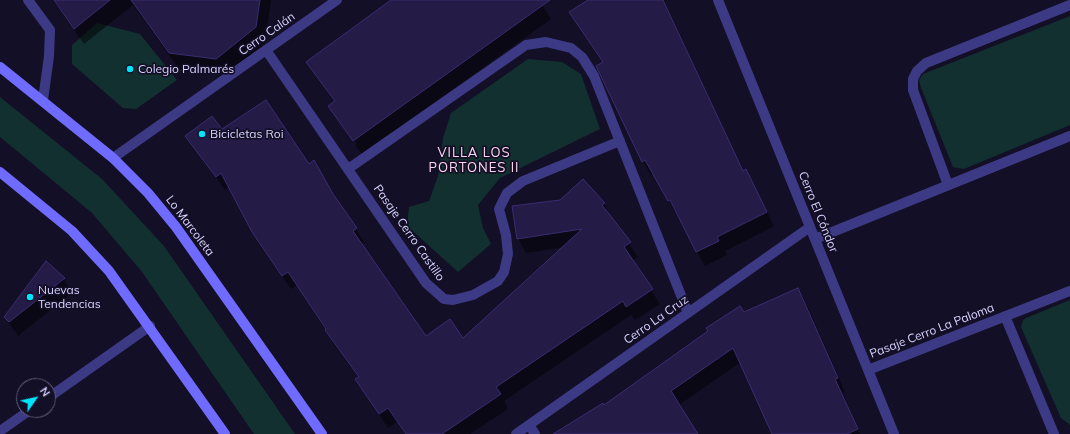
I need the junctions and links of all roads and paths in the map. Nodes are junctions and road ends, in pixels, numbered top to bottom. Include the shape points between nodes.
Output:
1 (28, 0) edge
2 (337, 0) edge
3 (718, 0) edge
4 (1070, 5) edge
5 (266, 50) junction
6 (0, 67) edge
7 (43, 100) junction
8 (1070, 136) edge
9 (620, 141) junction
10 (113, 158) junction
11 (348, 169) junction
12 (0, 172) edge
13 (948, 185) junction
14 (810, 227) junction
15 (815, 239) junction
16 (1070, 291) edge
17 (688, 313) junction
18 (1005, 316) junction
19 (150, 326) junction
20 (868, 370) junction
21 (56, 392) edge
22 (19, 418) edge
23 (529, 425) junction
24 (0, 431) edge
25 (225, 434) edge
26 (322, 434) edge
27 (516, 434) edge
28 (535, 434) edge
29 (894, 434) edge
30 (1054, 434) edge

1 - 7 street via 50,30
2 - 5 street, Cerro Calán
3 - 14 street, Cerro El Cóndor
4 - 13 street via 926,63 917,71 913,80 913,90
5 - 10 street, Cerro Calán
5 - 11 street, Pasaje Cerro Castillo
6 - 7 main road, Lo Marcoleta
7 - 10 main road, Lo Marcoleta
8 - 13 street
9 - 11 street via 594,76 582,57 562,45 539,42 520,48
9 - 11 street, Pasaje Cerro Castillo via 523,181 507,193 499,209 508,254 504,272 498,281 464,299 444,299 426,283
9 - 17 street
10 - 26 main road, Lo Marcoleta via 148,193 176,227
12 - 19 main road via 53,214 90,249
13 - 15 street
14 - 15 street, Cerro El Cóndor
14 - 17 street, Cerro La Cruz
15 - 20 street, Cerro El Cóndor
16 - 18 street, Pasaje Cerro La Paloma
17 - 23 street, Cerro La Cruz
18 - 20 street, Pasaje Cerro La Paloma
18 - 30 street, Pasaje Cerro La Paloma
19 - 21 street
19 - 25 main road
20 - 29 street, Cerro El Cóndor
22 - 24 street
23 - 27 street, Cerro La Cruz
23 - 28 street

